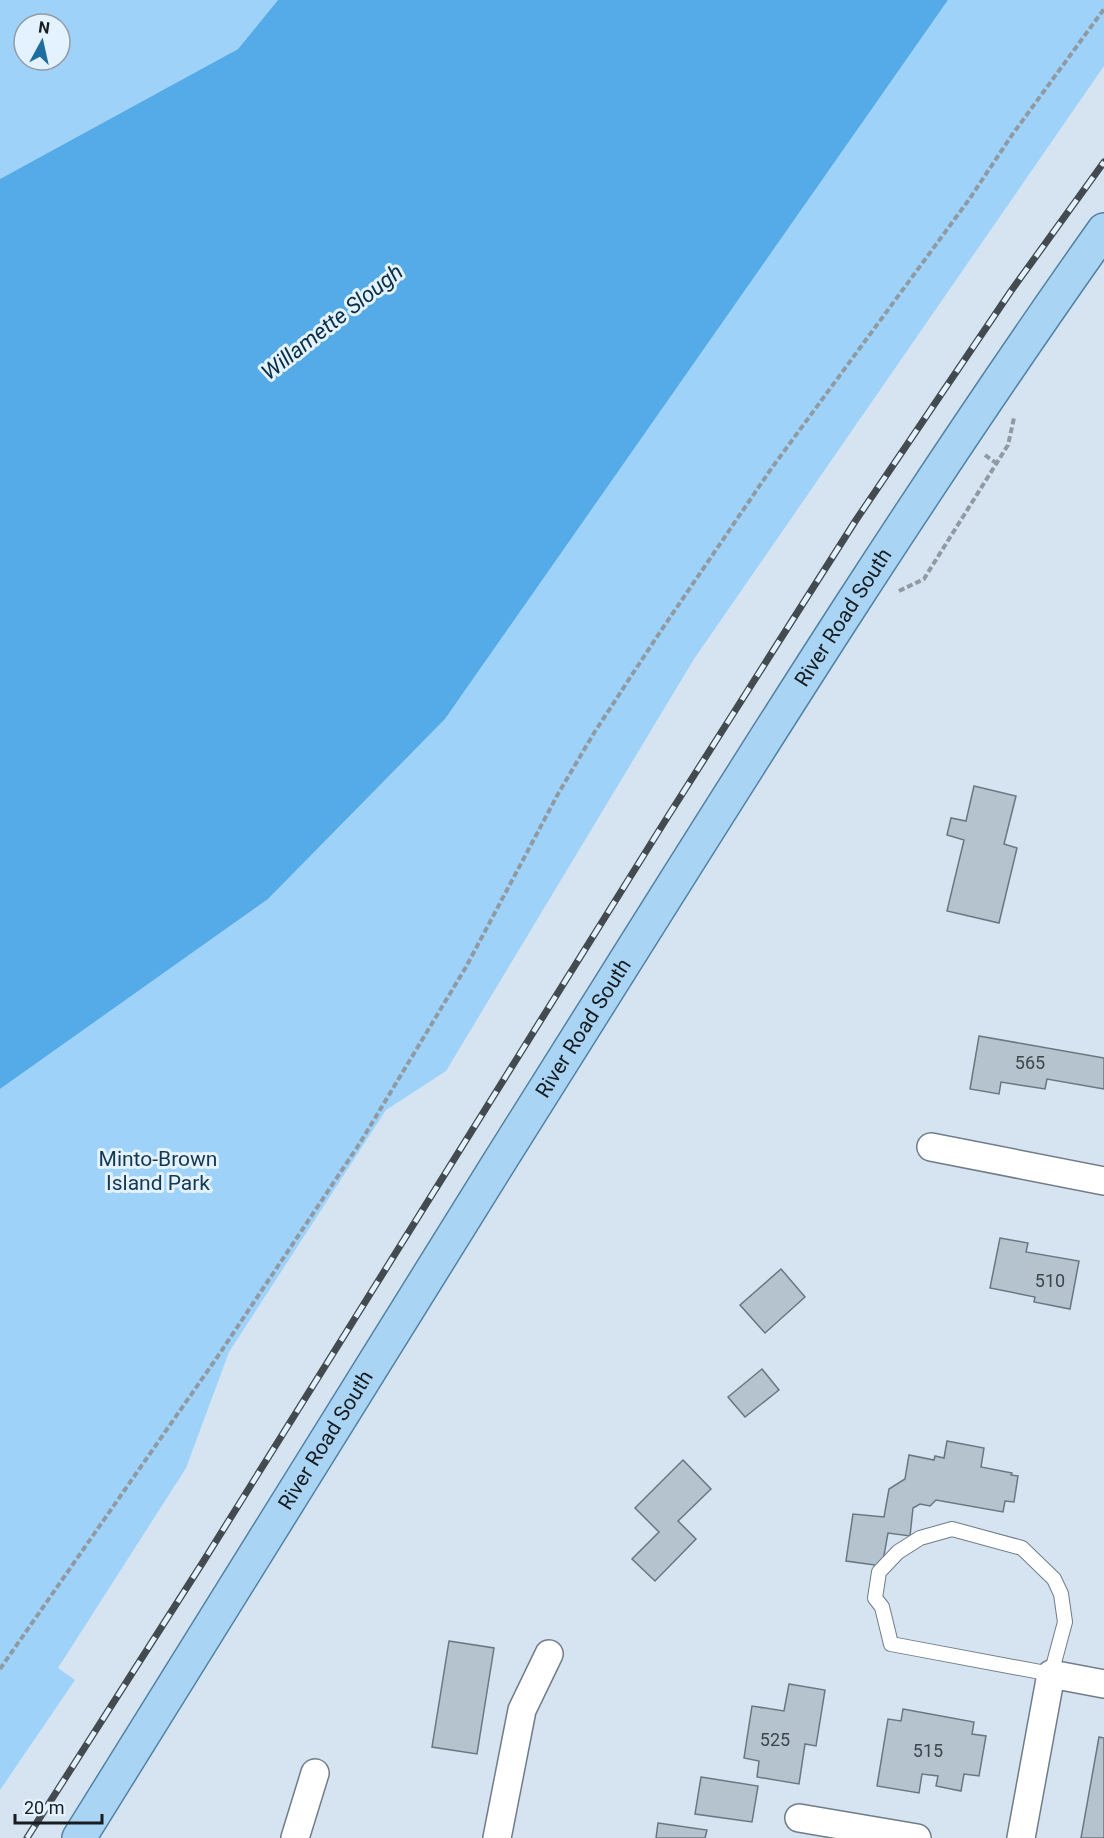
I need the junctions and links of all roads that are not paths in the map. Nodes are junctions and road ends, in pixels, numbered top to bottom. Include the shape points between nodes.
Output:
1 (1104, 230) edge
2 (931, 1148) dead end
3 (1104, 1181) edge
4 (549, 1653) dead end
5 (1051, 1674) junction
6 (1104, 1684) edge
7 (315, 1773) dead end
8 (799, 1818) dead end
9 (79, 1838) edge
10 (295, 1838) edge
11 (497, 1838) edge
12 (916, 1838) edge
13 (1021, 1838) edge

1 - 9 main road, River Road South via 820,650
2 - 3 street
4 - 11 street via 522,1710
5 - 5 lane via 891,1644 882,1607 875,1598 879,1572 898,1552 920,1538 952,1529 1022,1548 1054,1579 1061,1594 1065,1622
5 - 6 street
5 - 13 street
7 - 10 street
8 - 12 street

